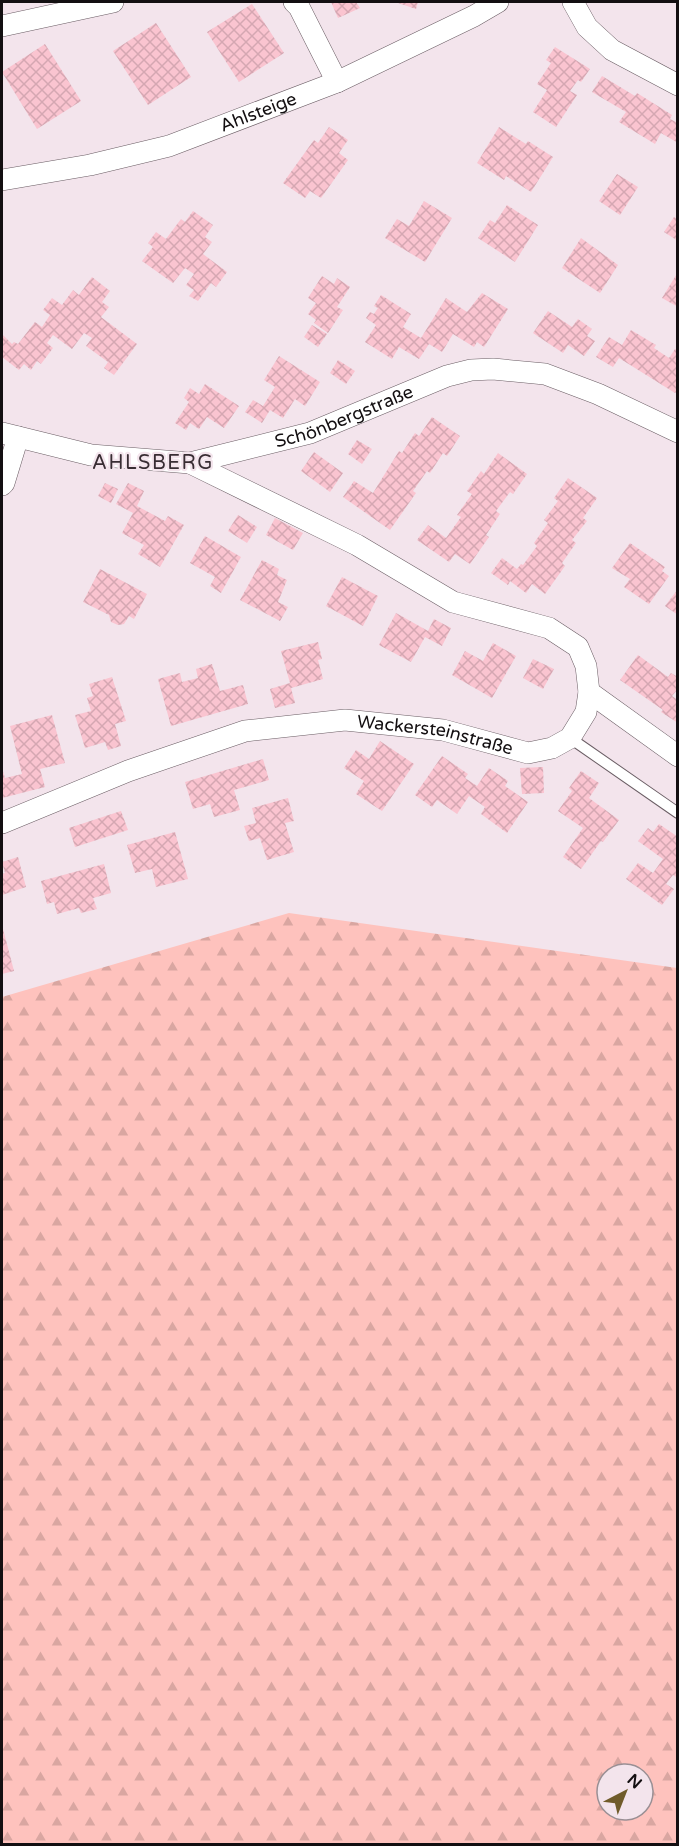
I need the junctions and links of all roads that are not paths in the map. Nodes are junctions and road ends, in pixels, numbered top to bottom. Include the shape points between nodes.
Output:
1 (113, 2) edge
2 (294, 2) edge
3 (498, 2) edge
4 (573, 2) edge
5 (2, 26) edge
6 (337, 82) junction
7 (678, 85) edge
8 (2, 180) edge
9 (678, 432) edge
10 (10, 435) edge
11 (190, 463) junction
12 (2, 485) edge
13 (589, 692) junction
14 (570, 738) junction
15 (678, 756) edge
16 (678, 813) edge
17 (2, 823) edge

1 - 5 street
2 - 6 street
3 - 6 street, Ahlsteige
4 - 7 street via 587,27 612,50
6 - 8 street, Ahlsteige via 169,146
9 - 11 street, Schönbergstraße via 545,374 471,370 447,376 310,433
10 - 11 street, Schönbergstraße via 91,455
10 - 12 street
11 - 13 street via 357,545 453,602 549,628 578,647 586,666
13 - 14 street via 586,712
13 - 15 street
14 - 16 lane
14 - 17 street, Wackersteinstraße via 552,748 528,753 443,730 345,720 244,731 128,771

